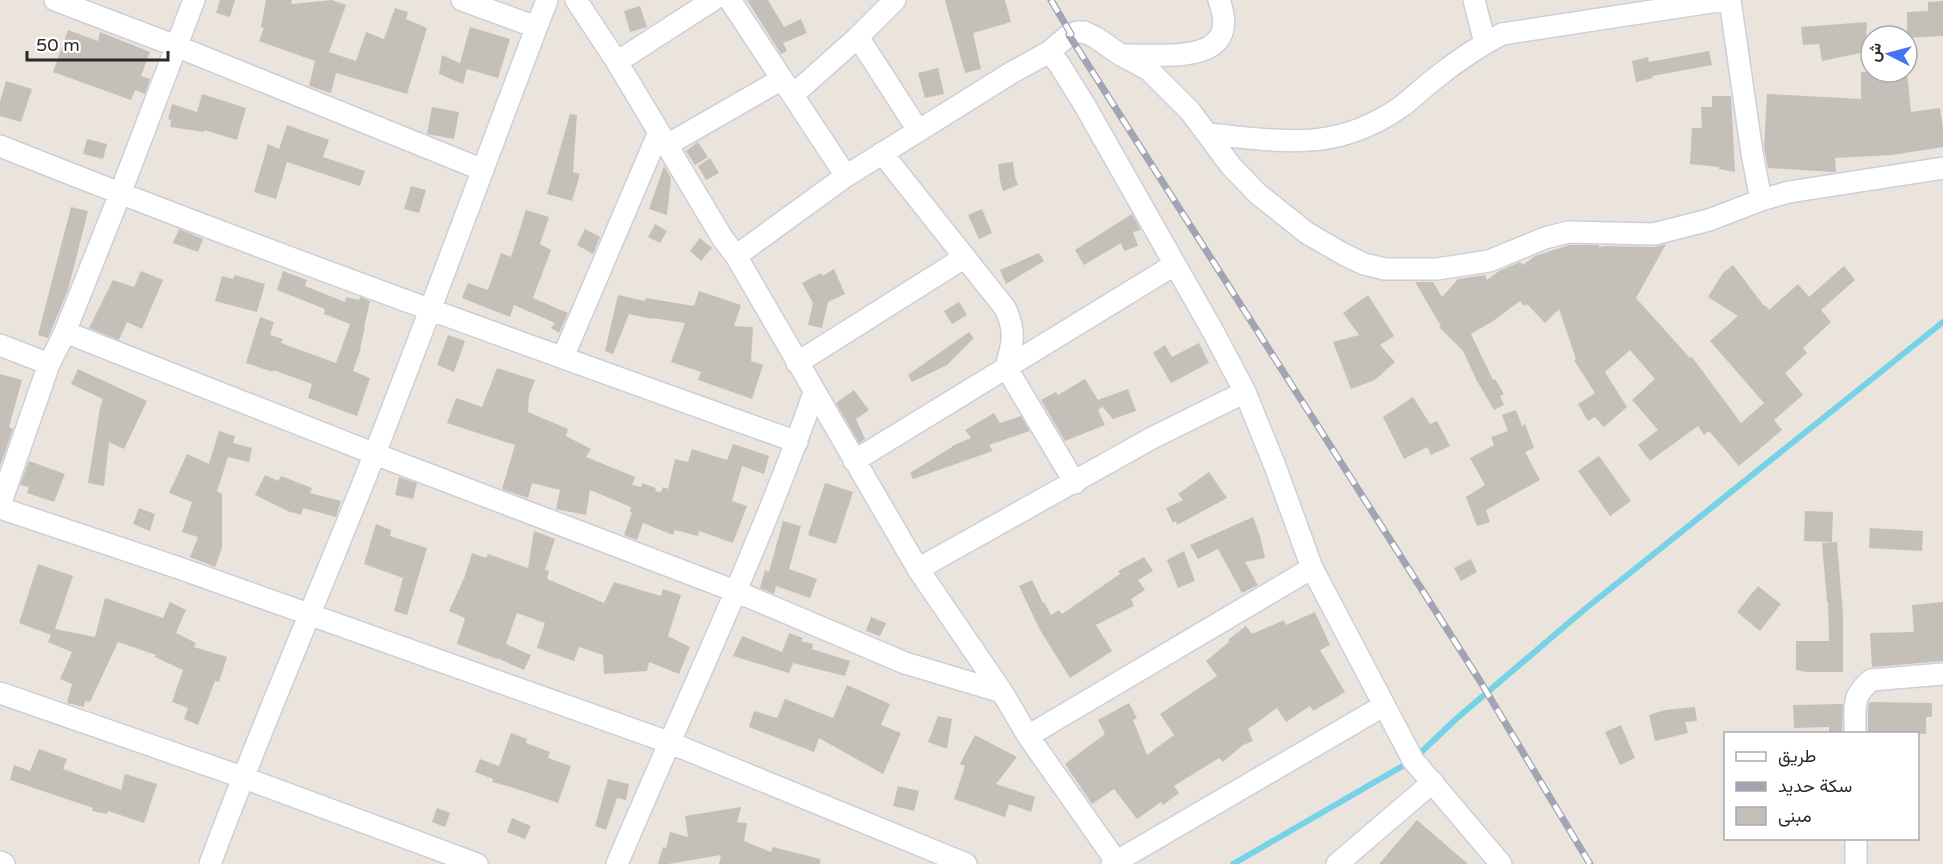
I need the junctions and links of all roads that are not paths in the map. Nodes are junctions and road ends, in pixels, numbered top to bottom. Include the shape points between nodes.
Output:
1 (55, 0) edge
2 (194, 0) edge
3 (462, 0) edge
4 (547, 0) edge
5 (576, 0) edge
6 (713, 0) edge
7 (730, 0) edge
8 (895, 0) edge
9 (1219, 0) edge
10 (1474, 0) edge
11 (1724, 0) edge
12 (1730, 0) edge
13 (536, 27) junction
14 (858, 37) junction
15 (1485, 43) junction
16 (176, 46) junction
17 (1049, 52) junction
18 (1122, 55) junction
19 (617, 62) junction
20 (787, 87) junction
21 (918, 130) junction
22 (1208, 134) junction
23 (663, 138) junction
24 (0, 146) edge
25 (882, 153) junction
26 (1943, 168) edge
27 (483, 170) junction
28 (846, 176) junction
29 (120, 194) junction
30 (1761, 200) junction
31 (736, 256) junction
32 (965, 257) junction
33 (1174, 265) junction
34 (430, 309) junction
35 (65, 332) junction
36 (0, 345) edge
37 (563, 357) junction
38 (797, 363) junction
39 (50, 364) junction
40 (1006, 367) junction
41 (1245, 392) junction
42 (814, 393) junction
43 (797, 442) junction
44 (375, 454) junction
45 (854, 461) junction
46 (1075, 483) junction
47 (0, 507) edge
48 (1312, 568) junction
49 (918, 569) junction
50 (735, 591) junction
51 (310, 615) junction
52 (1943, 674) edge
53 (1002, 692) junction
54 (0, 693) edge
55 (1383, 706) junction
56 (1855, 732) edge
57 (1028, 736) junction
58 (669, 742) junction
59 (242, 777) junction
60 (1433, 782) junction
61 (1856, 840) edge
62 (1114, 863) edge
63 (210, 864) edge
64 (477, 864) edge
65 (616, 864) edge
66 (966, 864) edge
67 (1337, 864) edge
68 (1501, 864) edge
69 (1856, 864) edge

1 - 16 street
2 - 16 street
3 - 13 street
4 - 13 street
5 - 19 street
6 - 19 street
7 - 20 street
8 - 14 street
9 - 18 street via 1224,14 1222,29 1218,42 1205,51
10 - 15 street
11 - 15 street via 1517,31
12 - 30 street
13 - 27 street
14 - 20 street
14 - 21 street
15 - 22 street via 1402,106 1366,128 1328,139 1290,141
16 - 27 street
16 - 29 street
17 - 18 street via 1077,32 1095,36
17 - 21 street
17 - 33 street via 1084,104
18 - 22 street via 1149,70
19 - 23 street
20 - 23 street
20 - 28 street
21 - 25 street
22 - 30 street via 1257,194 1308,233 1364,264 1385,269 1437,269 1488,261 1568,232 1654,234 1708,220
23 - 31 street
23 - 37 street
24 - 29 street
25 - 28 street
25 - 32 street
26 - 30 street via 1789,192
27 - 34 street
28 - 31 street
29 - 34 street
29 - 35 street
31 - 38 street
32 - 38 street
32 - 40 street via 1013,324 1012,349
33 - 40 street
33 - 41 street
34 - 37 street
34 - 44 street
35 - 39 street
35 - 44 street
36 - 39 street
37 - 43 street
38 - 42 street
39 - 47 street
40 - 45 street
40 - 46 street
41 - 46 street via 1152,438
41 - 48 street
42 - 43 street
42 - 45 street
43 - 50 street
44 - 50 street
44 - 51 street
45 - 49 street
46 - 49 street
47 - 51 street
48 - 55 street
48 - 57 street
49 - 53 street
50 - 53 street via 905,663
50 - 58 street
51 - 58 street
51 - 59 street
52 - 56 street via 1870,680 1857,697
53 - 57 street
54 - 59 street
55 - 60 street via 1413,760
55 - 62 street
57 - 62 street
58 - 65 street
58 - 66 street
59 - 63 street
59 - 64 street
60 - 67 street
60 - 68 street
61 - 69 street

